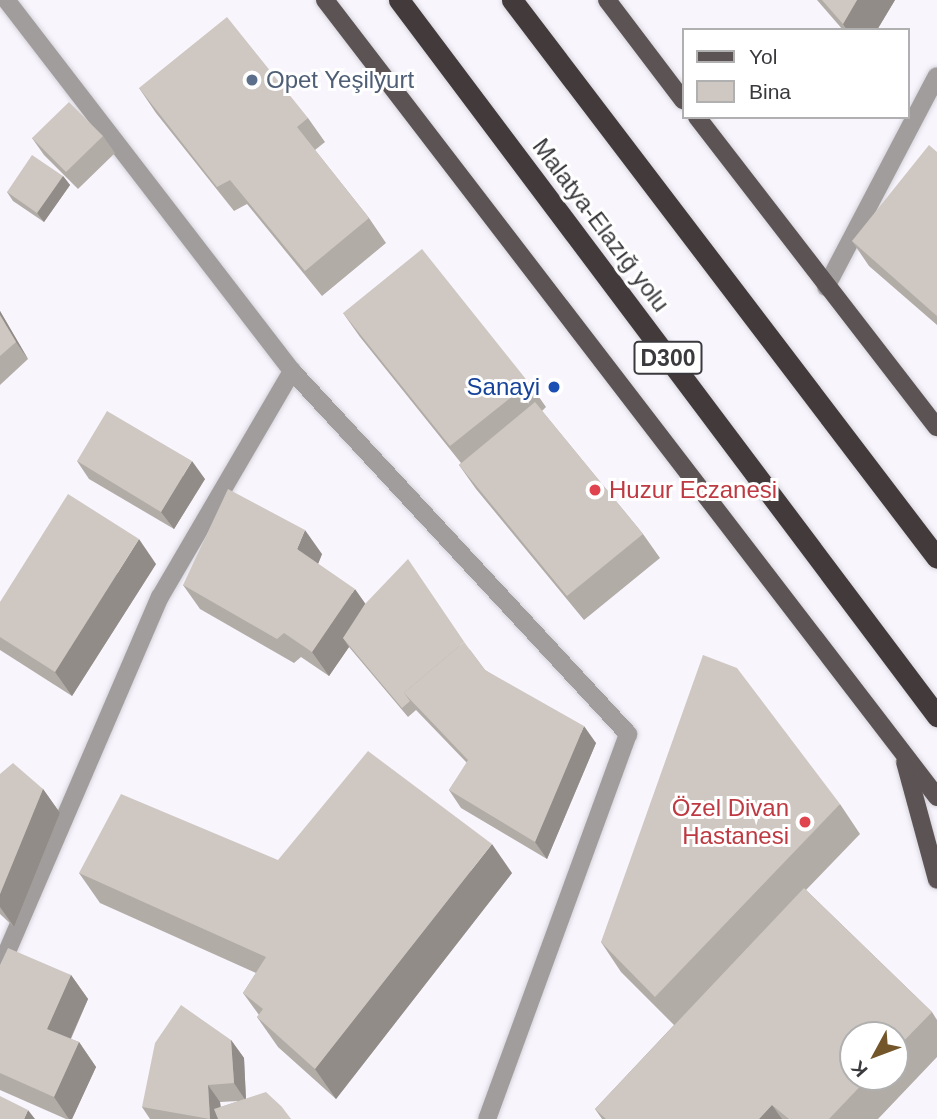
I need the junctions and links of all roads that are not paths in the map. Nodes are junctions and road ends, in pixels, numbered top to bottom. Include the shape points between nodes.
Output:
1 (325, 0) edge
2 (399, 0) edge
3 (512, 0) edge
4 (607, 0) edge
5 (6, 5) edge
6 (937, 76) edge
7 (682, 99) edge
8 (699, 119) edge
9 (826, 287) junction
10 (292, 371) junction
11 (937, 427) edge
12 (937, 558) edge
13 (937, 716) edge
14 (902, 752) junction
15 (937, 797) edge
16 (937, 880) edge
17 (0, 968) edge
18 (487, 1119) edge

1 - 14 main road
2 - 13 highway, Malatya-Elazığ yolu / D300
3 - 12 highway
4 - 7 main road
5 - 10 street
6 - 9 street
8 - 9 main road
9 - 11 main road
10 - 17 street via 160,597
10 - 18 street via 628,734
14 - 15 main road
14 - 16 main road

